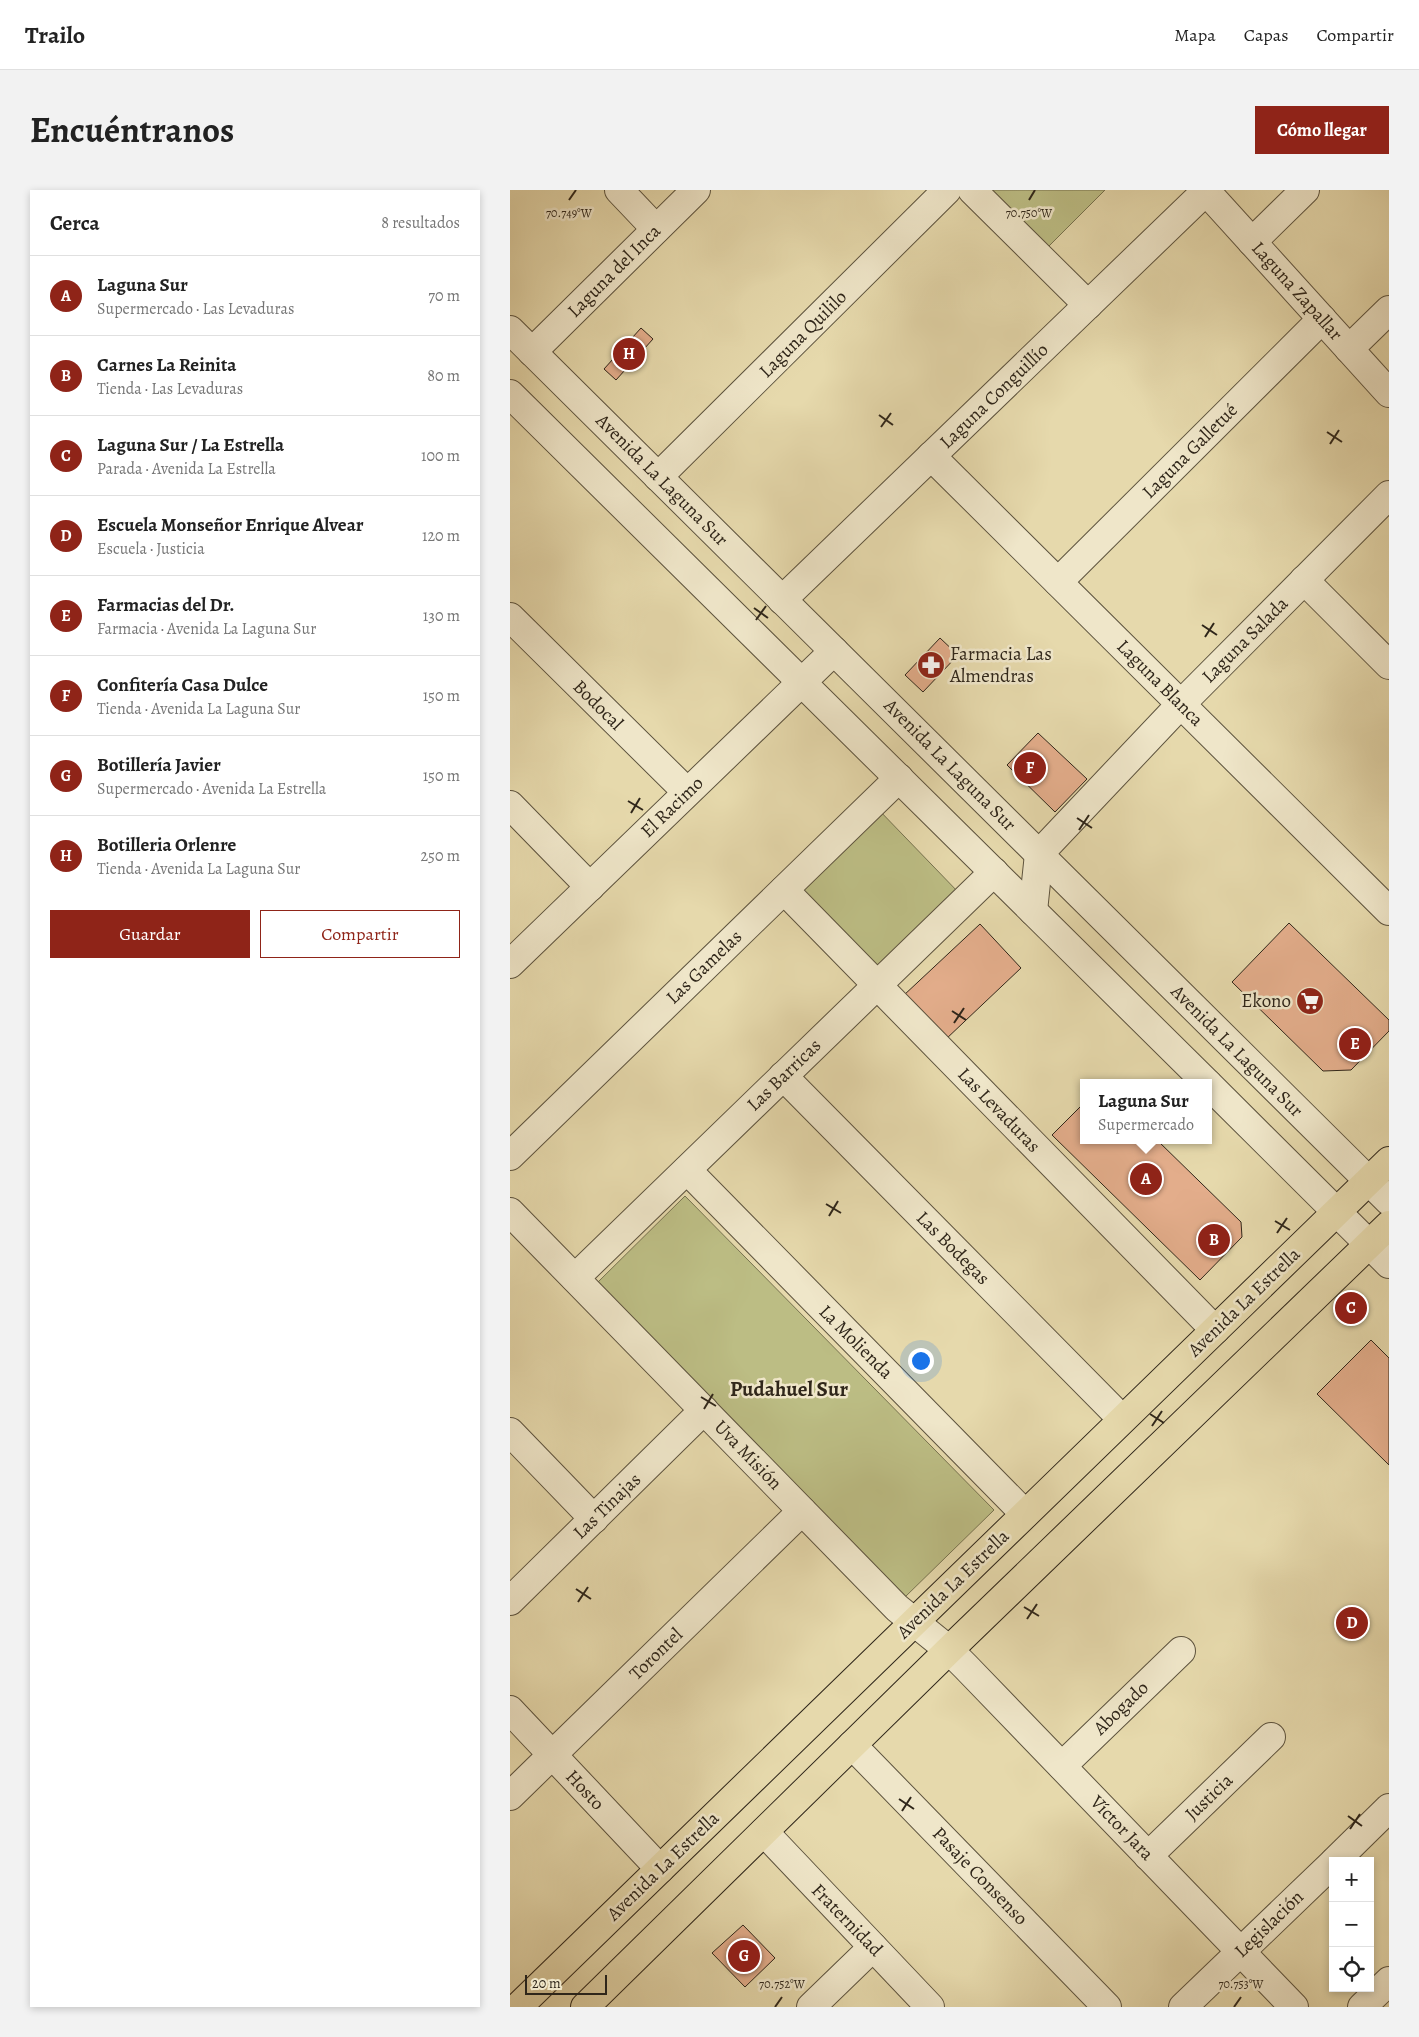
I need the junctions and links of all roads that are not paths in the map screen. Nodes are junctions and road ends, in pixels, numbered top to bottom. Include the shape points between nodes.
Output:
1 (619, 190) edge
2 (696, 190) edge
3 (948, 190) edge
4 (972, 190) edge
5 (1305, 190) edge
6 (1205, 191) edge
7 (656, 229) junction
8 (1252, 242) junction
9 (1088, 305) junction
10 (1389, 310) edge
11 (1322, 319) junction
12 (510, 330) edge
13 (1349, 349) junction
14 (532, 352) junction
15 (1389, 393) edge
16 (510, 394) edge
17 (931, 456) junction
18 (658, 477) junction
19 (1389, 495) edge
20 (1304, 580) junction
21 (1058, 582) junction
22 (782, 600) junction
23 (510, 617) edge
24 (834, 651) junction
25 (1389, 665) edge
26 (800, 682) junction
27 (1181, 704) junction
28 (899, 778) junction
29 (687, 792) junction
30 (510, 805) edge
31 (1039, 854) junction
32 (994, 872) junction
33 (590, 887) junction
34 (784, 890) junction
35 (1033, 911) junction
36 (1389, 911) edge
37 (510, 964) edge
38 (877, 985) junction
39 (783, 1076) junction
40 (1203, 1079) edge
41 (1212, 1088) edge
42 (510, 1156) edge
43 (1389, 1161) edge
44 (687, 1170) junction
45 (1368, 1181) junction
46 (1389, 1200) edge
47 (1337, 1211) junction
48 (510, 1212) edge
49 (1389, 1225) edge
50 (1370, 1244) junction
51 (1389, 1264) edge
52 (575, 1278) junction
53 (1215, 1330) junction
54 (704, 1410) junction
55 (1122, 1420) junction
56 (510, 1432) edge
57 (802, 1511) junction
58 (1025, 1514) junction
59 (594, 1519) junction
60 (510, 1601) edge
61 (914, 1622) junction
62 (949, 1650) junction
63 (1181, 1651) dead end
64 (510, 1710) edge
65 (1271, 1737) dead end
66 (852, 1745) junction
67 (552, 1755) junction
68 (1062, 1766) junction
69 (510, 1796) edge
70 (1389, 1808) edge
71 (764, 1832) junction
72 (1148, 1856) junction
73 (1339, 1857) edge
74 (1329, 1867) edge
75 (660, 1869) junction
76 (873, 1947) junction
77 (1241, 1952) junction
78 (1389, 1981) edge
79 (518, 2007) edge
80 (585, 2007) edge
81 (811, 2007) edge
82 (930, 2007) edge
83 (1107, 2007) edge
84 (1183, 2007) edge
85 (1294, 2007) edge
86 (1362, 2007) edge

1 - 7 street
2 - 7 street, Laguna del Inca
3 - 18 street, Laguna Quililo
4 - 9 street
5 - 8 street
6 - 8 street, Laguna Zapallar
6 - 9 street, Laguna Conguillío
7 - 14 street, Laguna del Inca
8 - 11 street, Laguna Zapallar
9 - 17 street, Laguna Conguillío
10 - 13 street
11 - 13 street, Laguna Zapallar
11 - 21 street, Laguna Galletué
12 - 14 street, Avenida La Laguna Sur
13 - 15 street, Laguna Zapallar
14 - 18 street, Avenida La Laguna Sur
16 - 26 street
17 - 21 street, Laguna Blanca
17 - 22 street, Laguna Conguillío
18 - 22 street, Avenida La Laguna Sur
19 - 20 street, Laguna Salada
20 - 25 street
20 - 27 street, Laguna Salada
21 - 27 street, Laguna Blanca
22 - 24 street, Avenida La Laguna Sur
23 - 29 street, Bodocal
24 - 26 street, El Racimo
24 - 31 street, Avenida La Laguna Sur
26 - 28 street
26 - 29 street, El Racimo
27 - 31 street, Laguna Salada
27 - 36 street, Laguna Blanca
28 - 32 street
28 - 34 street, Las Gamelas
29 - 33 street, El Racimo
30 - 33 street
31 - 35 street
31 - 45 street, Avenida La Laguna Sur
32 - 35 street
32 - 38 street, Las Barricas
33 - 37 street, El Racimo
34 - 38 street, Las Levaduras
34 - 42 street, Las Gamelas
35 - 40 street
38 - 39 street, Las Barricas
38 - 53 street, Las Levaduras
39 - 44 street, Las Barricas
39 - 55 street, Las Bodegas
41 - 47 street
43 - 45 main road, Avenida La Estrella
44 - 52 street, Las Barricas
44 - 58 street, La Molienda
45 - 46 street, Avenida La Laguna Sur
45 - 47 main road, Avenida La Estrella
47 - 50 street
47 - 53 main road, Avenida La Estrella
48 - 52 street, Uva Misión
49 - 50 main road
50 - 51 street
50 - 62 main road
52 - 54 street, Uva Misión
53 - 55 main road, Avenida La Estrella
54 - 57 street, Uva Misión
54 - 59 street, Las Tinajas
55 - 58 main road, Avenida La Estrella
56 - 59 street
57 - 61 street, Uva Misión
57 - 67 street, Torontel
58 - 61 main road, Avenida La Estrella
59 - 60 street, Las Tinajas
61 - 62 street, Uva Misión
61 - 75 main road, Avenida La Estrella
62 - 66 main road
62 - 68 street, Víctor Jara
63 - 68 street, Abogado
64 - 67 street, Hosto
65 - 72 street, Justicia
66 - 71 main road
66 - 83 street, Pasaje Consenso
67 - 69 street, Torontel
67 - 75 street, Hosto
68 - 72 street, Víctor Jara
70 - 73 street, Legislación
71 - 76 street, Fraternidad
71 - 80 main road
72 - 77 street, Víctor Jara
74 - 77 street, Legislación
75 - 79 main road, Avenida La Estrella
76 - 81 street
76 - 82 street, Fraternidad
77 - 84 street, Legislación
77 - 85 street, Víctor Jara
78 - 86 street

